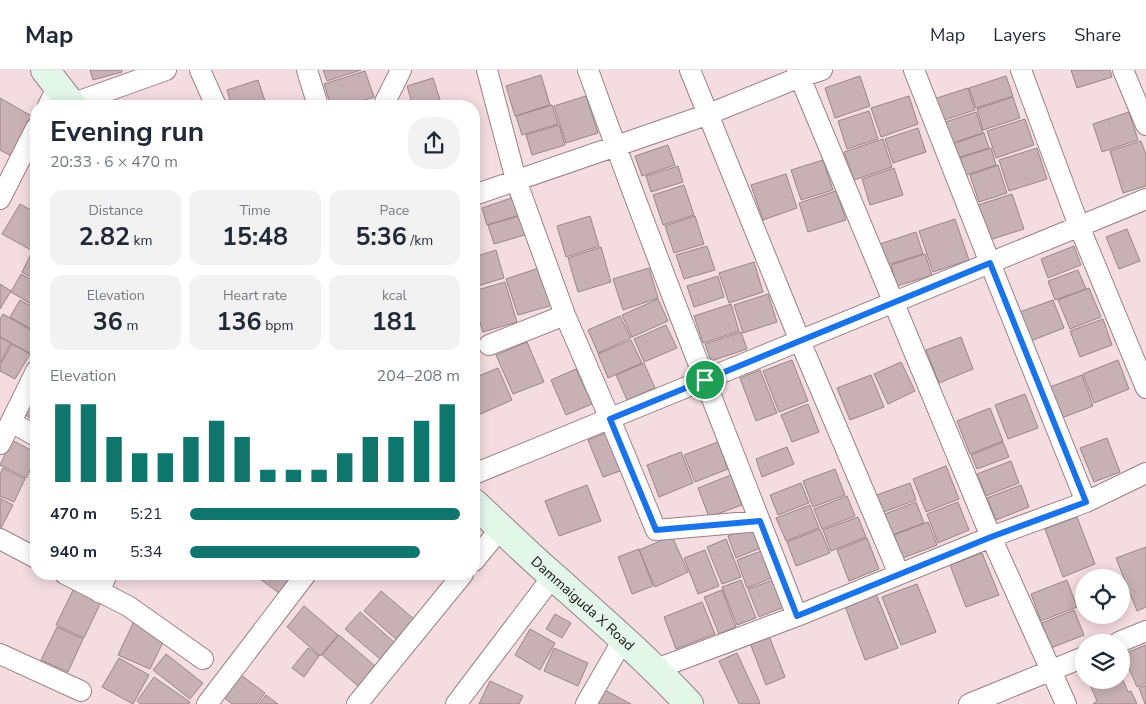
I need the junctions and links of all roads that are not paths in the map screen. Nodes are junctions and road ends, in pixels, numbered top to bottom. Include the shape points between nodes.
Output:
1 (166, 70) edge
2 (200, 70) edge
3 (307, 70) edge
4 (401, 70) edge
5 (487, 70) edge
6 (588, 70) edge
7 (690, 70) edge
8 (822, 70) edge
9 (914, 70) edge
10 (1020, 70) edge
11 (1123, 70) edge
12 (799, 74) edge
13 (59, 95) edge
14 (213, 100) edge
15 (316, 100) edge
16 (386, 100) edge
17 (709, 114) junction
18 (1146, 125) edge
19 (30, 140) edge
20 (615, 146) junction
21 (516, 180) junction
22 (480, 193) edge
23 (0, 199) edge
24 (1146, 199) edge
25 (1079, 226) junction
26 (990, 263) junction
27 (894, 303) junction
28 (564, 315) junction
29 (800, 341) junction
30 (490, 344) dead end
31 (705, 380) junction
32 (30, 383) edge
33 (1146, 388) edge
34 (610, 419) junction
35 (11, 422) junction
36 (30, 433) edge
37 (0, 444) edge
38 (480, 472) edge
39 (1146, 474) edge
40 (1086, 502) junction
41 (480, 509) edge
42 (760, 521) junction
43 (501, 528) junction
44 (991, 537) junction
45 (0, 539) edge
46 (480, 554) edge
47 (30, 555) edge
48 (899, 574) junction
49 (553, 576) junction
50 (76, 580) edge
51 (104, 580) edge
52 (301, 580) edge
53 (458, 580) edge
54 (99, 592) junction
55 (797, 616) junction
56 (1146, 631) edge
57 (624, 638) junction
58 (1130, 638) edge
59 (0, 654) edge
60 (203, 658) dead end
61 (1075, 661) edge
62 (656, 669) junction
63 (1052, 671) junction
64 (81, 691) dead end
65 (207, 704) edge
66 (357, 704) edge
67 (456, 704) edge
68 (586, 704) edge
69 (689, 704) edge
70 (969, 704) edge
71 (1066, 704) edge

1 - 13 street
2 - 14 street
3 - 15 street
4 - 16 street
5 - 21 street
6 - 20 street
7 - 17 street
8 - 12 street
9 - 26 street
10 - 25 street
11 - 18 street
12 - 17 street
12 - 27 street
17 - 20 street
17 - 29 street
19 - 23 street
20 - 21 street
20 - 31 street
21 - 22 street
21 - 28 street
24 - 25 street
25 - 26 street
25 - 33 street
26 - 27 street
26 - 40 street
27 - 29 street
27 - 44 street
28 - 30 street
28 - 34 street
29 - 31 street
29 - 48 street
31 - 34 street
31 - 42 street
32 - 35 street
34 - 38 street
34 - 42 street via 656,530
35 - 36 street
35 - 37 street
39 - 40 street
40 - 44 street
41 - 43 street, Dammaiguda X Road
42 - 55 street
43 - 46 street
43 - 49 street, Dammaiguda X Road
44 - 48 street
44 - 63 street
45 - 47 street
48 - 55 street
49 - 57 street, Dammaiguda X Road
49 - 67 street
50 - 54 street
51 - 54 street
52 - 65 street
53 - 66 street
54 - 60 street via 128,606
55 - 62 street
56 - 58 street
57 - 62 street, Dammaiguda X Road
57 - 68 street
59 - 64 street
61 - 63 street
62 - 69 street, Dammaiguda X Road
63 - 70 street
63 - 71 street

